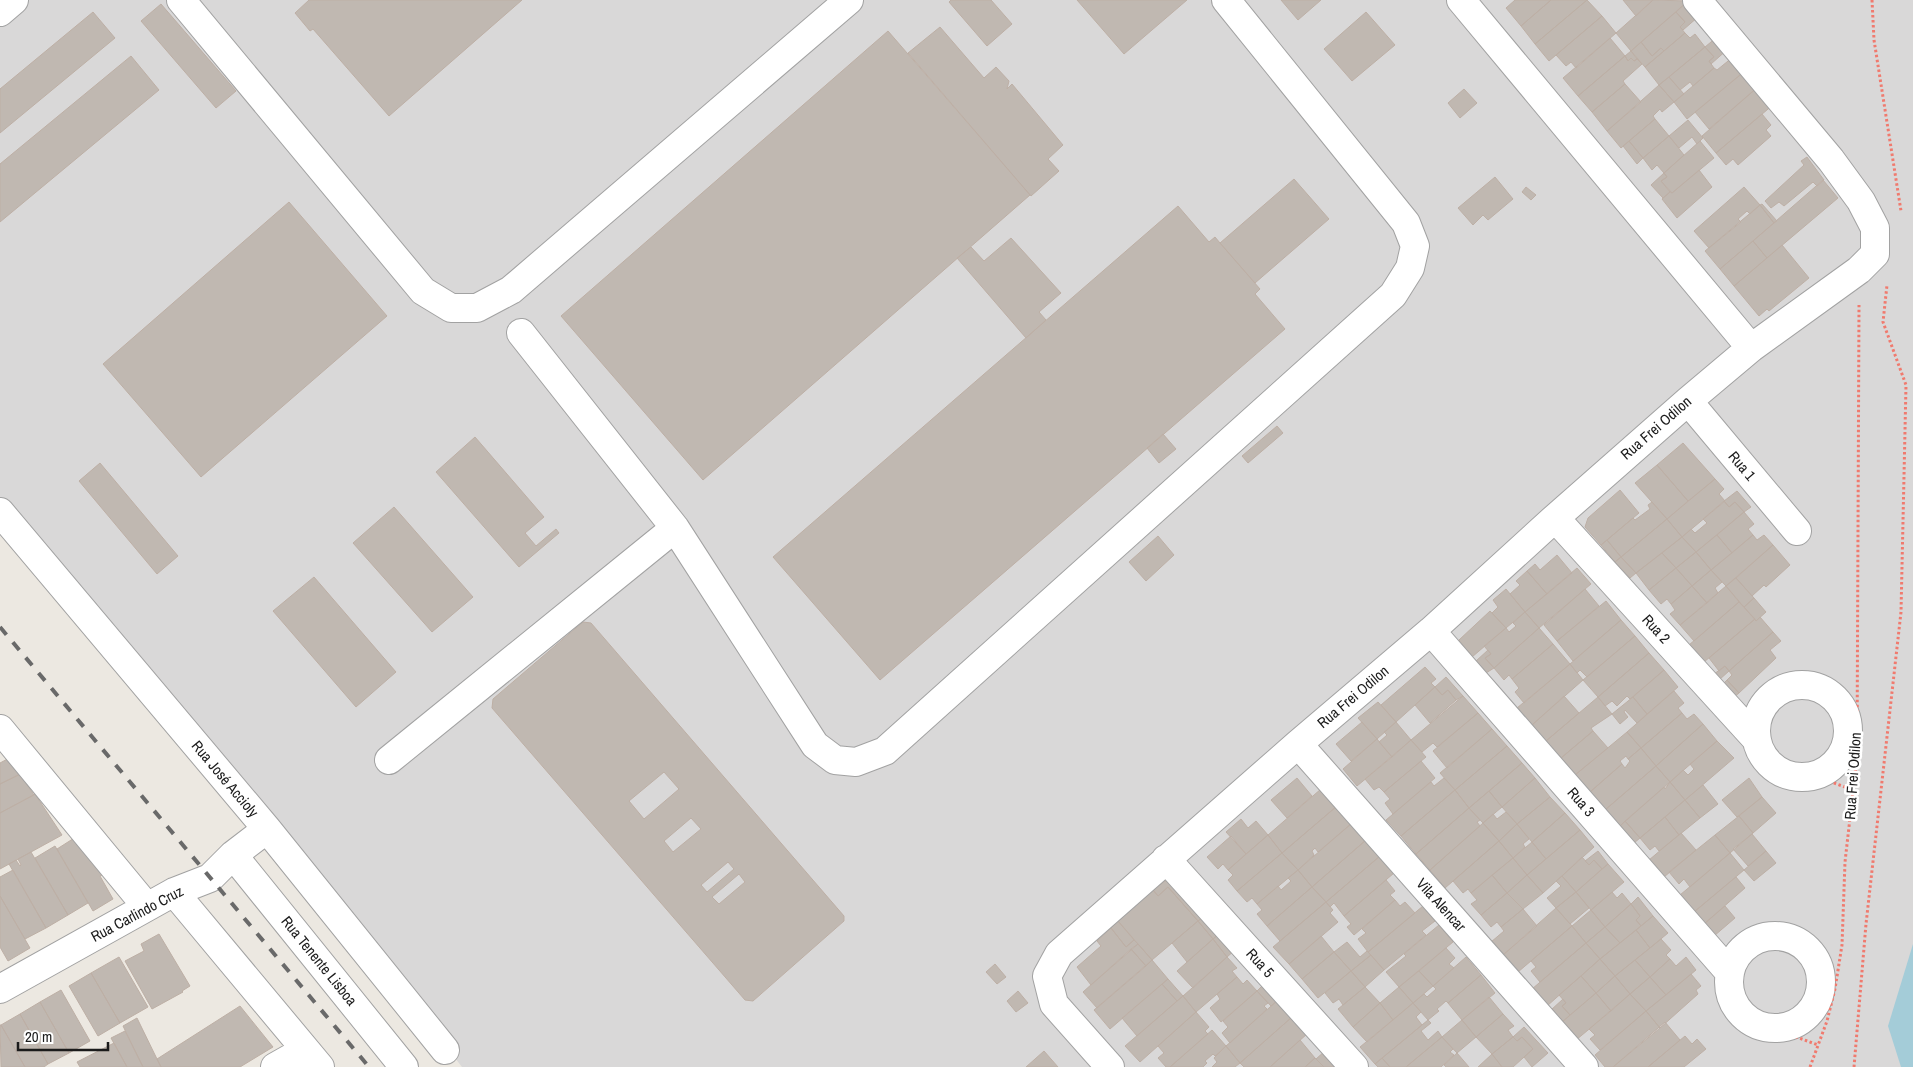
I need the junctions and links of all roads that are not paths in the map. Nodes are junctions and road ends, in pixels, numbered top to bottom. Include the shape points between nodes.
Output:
1 (14, 0) edge
2 (180, 0) edge
3 (849, 0) edge
4 (1226, 0) edge
5 (1461, 0) edge
6 (1697, 0) edge
7 (0, 12) edge
8 (521, 333) dead end
9 (1751, 348) junction
10 (1688, 401) junction
11 (0, 512) edge
12 (1555, 518) junction
13 (675, 528) junction
14 (1797, 530) dead end
15 (1431, 631) junction
16 (0, 728) edge
17 (1757, 740) junction
18 (1298, 744) junction
19 (389, 760) dead end
20 (266, 829) junction
21 (234, 855) junction
22 (1166, 859) junction
23 (174, 892) junction
24 (147, 907) junction
25 (1730, 973) junction
26 (0, 990) edge
27 (445, 1050) dead end
28 (312, 1058) edge
29 (1574, 1063) edge
30 (275, 1067) edge
31 (404, 1067) edge
32 (1110, 1067) edge
33 (1354, 1067) edge

1 - 7 street
2 - 3 street via 423,291 451,308 477,308 511,290
4 - 13 street via 1406,223 1415,246 1410,268 1393,295 886,751 856,762 835,760 815,745
5 - 9 street
6 - 9 street, Rua Frei Odilon via 1831,160 1861,201 1875,228 1875,254 1859,270
8 - 13 street
9 - 10 street, Rua Frei Odilon
10 - 12 street, Rua Frei Odilon
10 - 14 street, Rua 1
11 - 20 street, Rua José Accioly
12 - 15 street, Rua Frei Odilon
12 - 17 street, Rua 2
13 - 19 street
15 - 18 street, Rua Frei Odilon
15 - 25 street, Rua 3
16 - 24 street
17 - 17 street, Rua 2 via 1771,765 1784,774 1799,778 1815,776 1840,758 1847,744 1848,728 1836,700 1824,690 1796,685 1782,690 1762,709 1757,722
18 - 22 street, Rua Frei Odilon
18 - 29 street, Vila Alencar
20 - 21 street, Rua Carlindo Cruz
20 - 27 street, Rua José Accioly
21 - 23 street, Rua Carlindo Cruz via 210,878
21 - 31 street, Rua Tenente Lisboa
22 - 32 street, Rua Frei Odilon via 1059,954 1047,976 1054,1004
22 - 33 street, Rua 5
23 - 24 street, Rua Carlindo Cruz
23 - 28 street
24 - 26 street, Rua Carlindo Cruz
25 - 25 street via 1732,996 1744,1016 1772,1028 1802,1020 1813,1009 1820,994 1818,964 1809,950 1784,936 1769,936 1744,948
28 - 30 street

